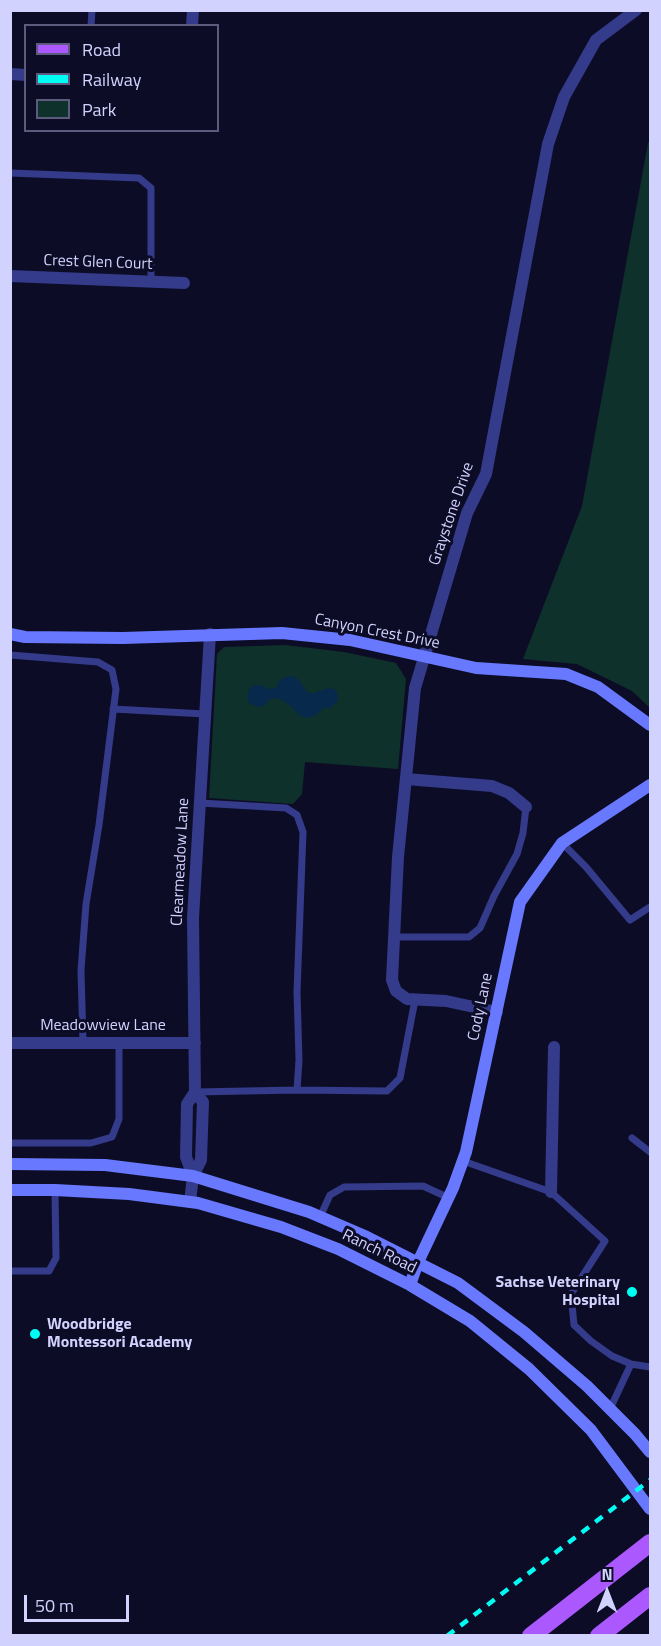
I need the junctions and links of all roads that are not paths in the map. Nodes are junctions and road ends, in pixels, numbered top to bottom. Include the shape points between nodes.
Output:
1 (636, 10) edge
2 (10, 173) edge
3 (10, 276) edge
4 (151, 281) junction
5 (184, 283) dead end
6 (10, 634) edge
7 (210, 634) junction
8 (10, 655) edge
9 (424, 657) junction
10 (113, 709) junction
11 (205, 714) junction
12 (651, 725) edge
13 (406, 779) junction
14 (651, 785) edge
15 (200, 803) junction
16 (526, 807) joint
17 (562, 843) junction
18 (651, 907) edge
19 (394, 937) junction
20 (415, 1000) junction
21 (497, 1011) junction
22 (119, 1042) junction
23 (10, 1043) edge
24 (83, 1043) junction
25 (195, 1043) junction
26 (554, 1047) dead end
27 (297, 1090) junction
28 (195, 1092) junction
29 (632, 1138) dead end
30 (10, 1143) edge
31 (651, 1152) edge
32 (463, 1161) junction
33 (10, 1164) edge
34 (193, 1176) junction
35 (10, 1190) edge
36 (56, 1190) junction
37 (551, 1192) junction
38 (449, 1198) junction
39 (190, 1202) junction
40 (320, 1217) junction
41 (418, 1262) junction
42 (10, 1271) edge
43 (410, 1285) junction
44 (632, 1364) junction
45 (651, 1367) edge
46 (610, 1409) junction
47 (651, 1452) edge
48 (651, 1509) edge
49 (651, 1544) edge
50 (650, 1598) edge
51 (531, 1635) edge
52 (599, 1635) edge

1 - 9 street, Graystone Drive via 596,40 564,97 548,144 486,474 467,513
2 - 4 lane via 139,178 151,188
3 - 4 street, Crest Glen Court
4 - 5 street, Crest Glen Court
6 - 7 main road, Canyon Crest Drive via 123,638
7 - 9 main road, Canyon Crest Drive via 282,633 350,640
7 - 11 street, Clearmeadow Lane
8 - 10 lane via 98,662 112,670 116,689
9 - 12 main road, Canyon Crest Drive via 476,669 566,674 598,687
9 - 13 street, Graystone Drive via 415,688
10 - 11 lane
10 - 24 lane via 86,904 81,970
11 - 15 street, Clearmeadow Lane
13 - 16 street via 492,786
13 - 19 street, Graystone Drive
14 - 17 main road, Cody Lane
15 - 25 street, Clearmeadow Lane via 193,918
15 - 27 lane via 286,808 297,815 303,832
16 - 19 lane via 517,854 480,928 469,938
17 - 18 lane via 630,920
17 - 21 main road, Cody Lane via 520,902
19 - 20 street, Graystone Drive via 392,980 396,991
20 - 21 street via 446,1001
20 - 27 lane via 399,1078 387,1091
21 - 32 main road, Cody Lane
22 - 24 street, Meadowview Lane
22 - 25 street, Meadowview Lane
22 - 30 lane via 119,1119 112,1137 91,1143
23 - 24 street, Meadowview Lane
25 - 28 street, Clearmeadow Lane
26 - 37 street
27 - 28 lane
28 - 34 street, Clearmeadow Lane via 187,1104 186,1158
29 - 31 lane
32 - 37 lane
32 - 38 main road, Cody Lane
33 - 34 main road, Ranch Road via 105,1165
34 - 39 street, Clearmeadow Lane
34 - 40 main road, Ranch Road
35 - 36 main road, Ranch Road
36 - 39 main road, Ranch Road
36 - 42 lane via 56,1258 49,1271
37 - 44 lane via 605,1241 571,1294 574,1325 612,1356
38 - 40 lane via 423,1186 344,1186 330,1195
38 - 41 main road, Cody Lane
39 - 43 main road, Ranch Road via 281,1227 338,1249
40 - 41 main road, Ranch Road
41 - 43 main road, Cody Lane
41 - 46 main road, Ranch Road via 458,1283 524,1332
43 - 48 main road, Ranch Road via 470,1321 529,1369 591,1430
44 - 45 lane
44 - 46 lane
46 - 47 main road, Ranch Road
49 - 51 main road
50 - 52 main road

